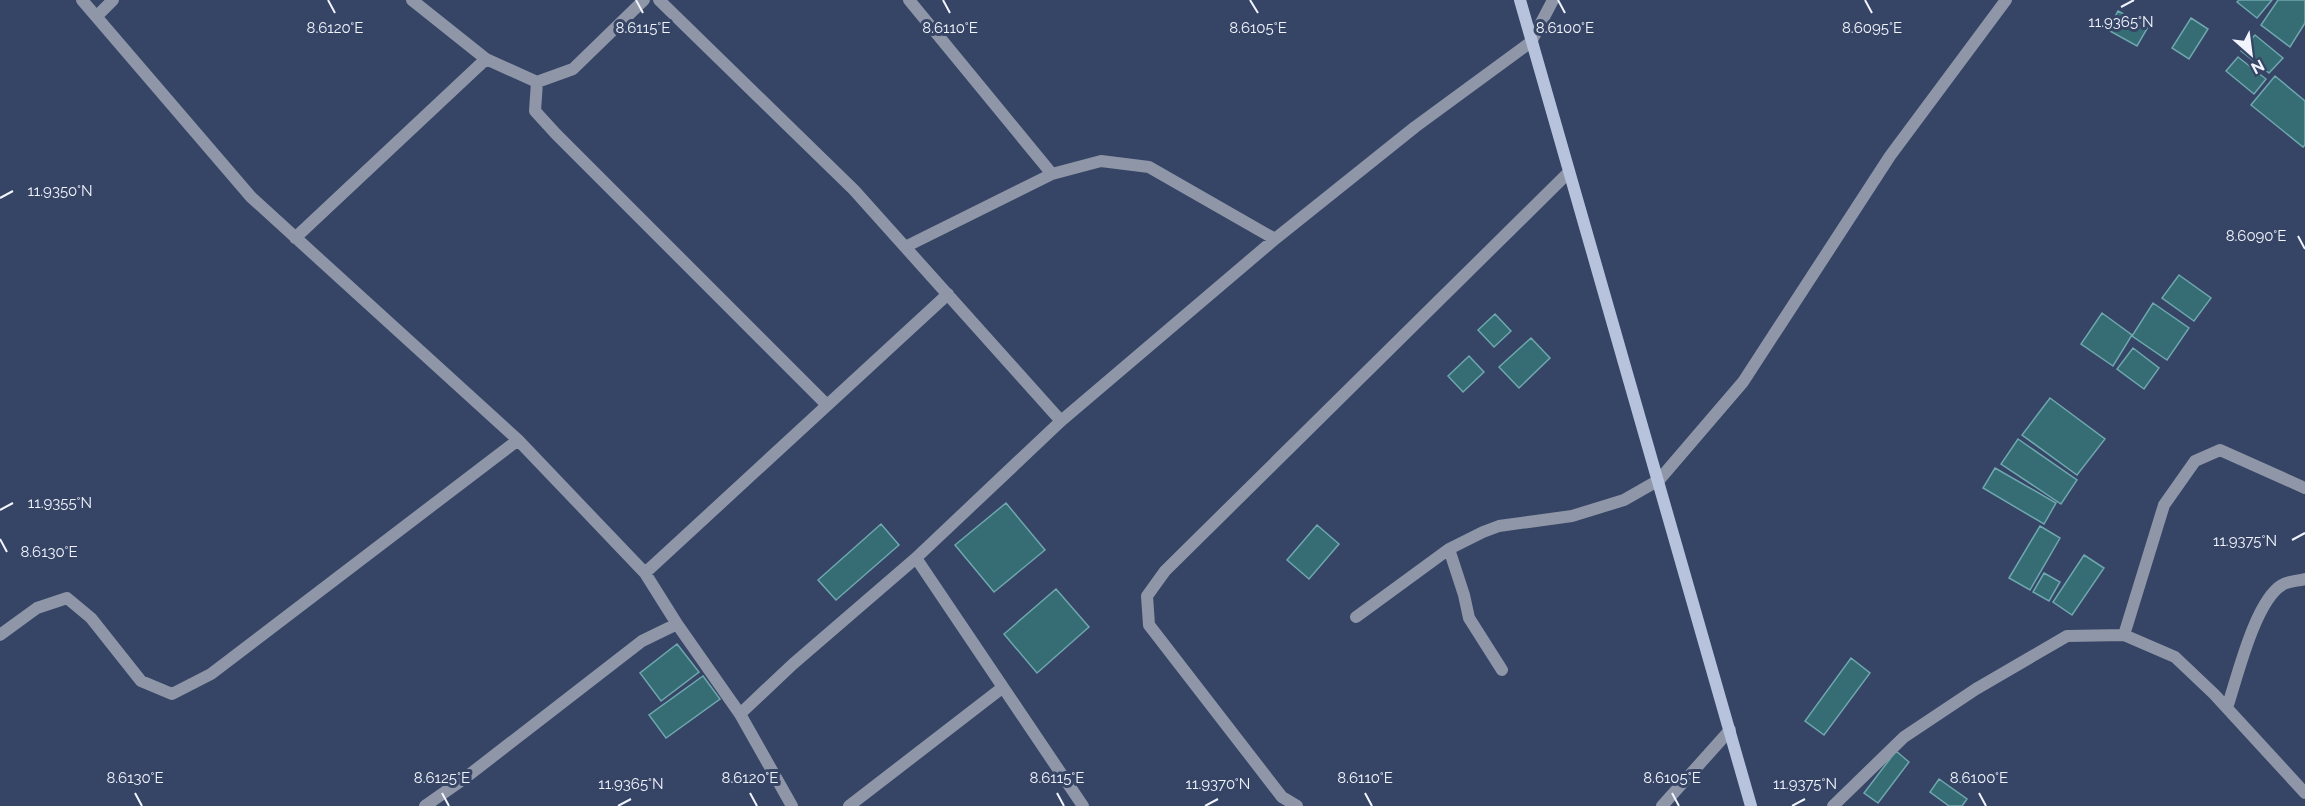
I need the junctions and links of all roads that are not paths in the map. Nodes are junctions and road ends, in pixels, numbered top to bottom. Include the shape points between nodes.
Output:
1 (82, 0) edge
2 (113, 0) edge
3 (412, 0) edge
4 (644, 0) edge
5 (659, 0) edge
6 (909, 0) edge
7 (1520, 0) edge
8 (1553, 0) edge
9 (2006, 0) edge
10 (97, 16) junction
11 (1531, 42) junction
12 (486, 59) junction
13 (537, 82) junction
14 (1569, 172) junction
15 (1052, 174) junction
16 (295, 238) junction
17 (1275, 239) junction
18 (906, 247) junction
19 (948, 294) junction
20 (827, 405) junction
21 (1061, 421) junction
22 (518, 440) junction
23 (1659, 480) junction
24 (2305, 488) edge
25 (1449, 549) junction
26 (916, 558) junction
27 (645, 573) junction
28 (2305, 579) edge
29 (1356, 617) dead end
30 (677, 624) junction
31 (0, 635) edge
32 (2124, 635) junction
33 (1502, 670) dead end
34 (1002, 688) junction
35 (2227, 708) junction
36 (740, 714) junction
37 (1730, 730) junction
38 (2305, 793) edge
39 (425, 806) edge
40 (792, 806) edge
41 (849, 806) edge
42 (1083, 806) edge
43 (1297, 806) edge
44 (1662, 806) edge
45 (1751, 806) edge
46 (1833, 806) edge

1 - 10 street
2 - 10 street
3 - 12 street
4 - 13 street via 573,69
5 - 18 street via 854,190
6 - 15 street
7 - 11 street
8 - 11 street
9 - 23 street via 1890,156 1743,382
10 - 16 street via 251,197
11 - 14 street
11 - 17 street via 1415,127
12 - 13 street
12 - 16 street
13 - 20 street via 535,111 555,134
14 - 23 street
14 - 43 street via 1165,571 1147,596 1149,625 1282,797
15 - 17 street via 1101,161 1149,167
15 - 18 street
16 - 22 street
17 - 21 street
18 - 19 street
19 - 20 street
19 - 21 street
20 - 27 street
21 - 26 street
22 - 27 street
22 - 31 street via 211,674 171,694 141,681 91,618 67,598 37,608
23 - 25 street via 1624,500 1572,516 1499,526
23 - 37 street
24 - 32 street via 2220,450 2195,461 2164,505
25 - 29 street
25 - 33 street via 1469,618
26 - 34 street
26 - 36 street
27 - 30 street
28 - 35 street via 2283,585 2268,598 2252,631
30 - 36 street
30 - 39 street via 642,641
32 - 35 street via 2175,657
32 - 46 street via 2067,636 1976,688 1904,737
34 - 41 street
34 - 42 street
35 - 38 street
36 - 40 street
37 - 44 street
37 - 45 street

